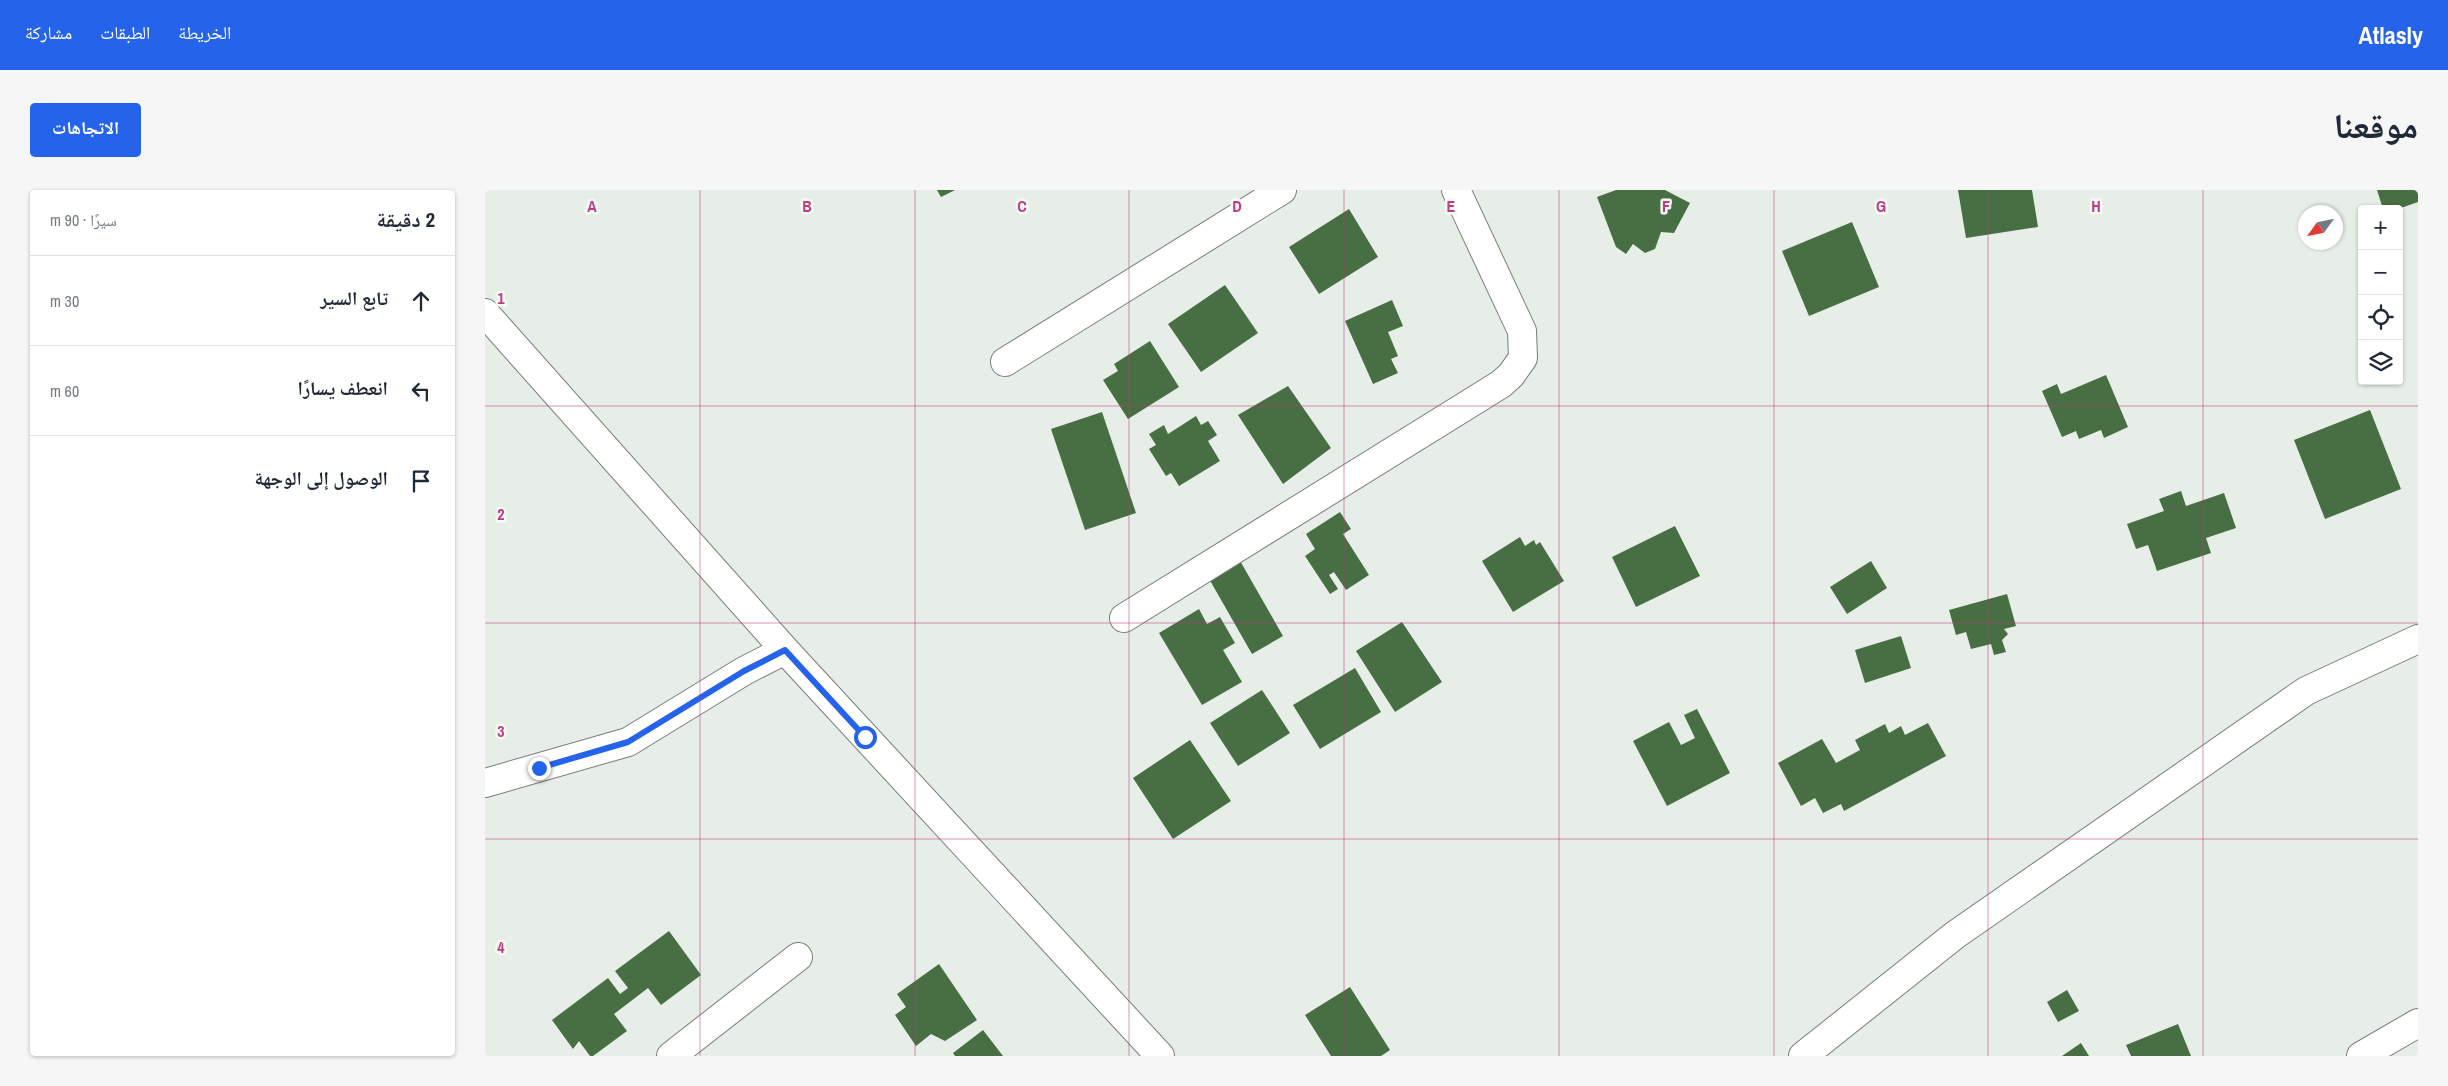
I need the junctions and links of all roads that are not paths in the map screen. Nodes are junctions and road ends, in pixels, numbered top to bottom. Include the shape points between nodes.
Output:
1 (1282, 190) edge
2 (1456, 190) edge
3 (485, 314) edge
4 (1005, 362) dead end
5 (1125, 618) dead end
6 (2418, 639) edge
7 (785, 650) junction
8 (485, 783) edge
9 (798, 957) dead end
10 (2418, 1023) edge
11 (671, 1056) edge
12 (1160, 1056) edge
13 (1803, 1056) edge
14 (2361, 1056) edge

1 - 4 street
2 - 5 street via 1522,331 1523,358 1511,375
3 - 7 street
6 - 13 street via 2305,691 1955,935
7 - 8 street via 744,671 628,742
7 - 12 street
9 - 11 street
10 - 14 street

